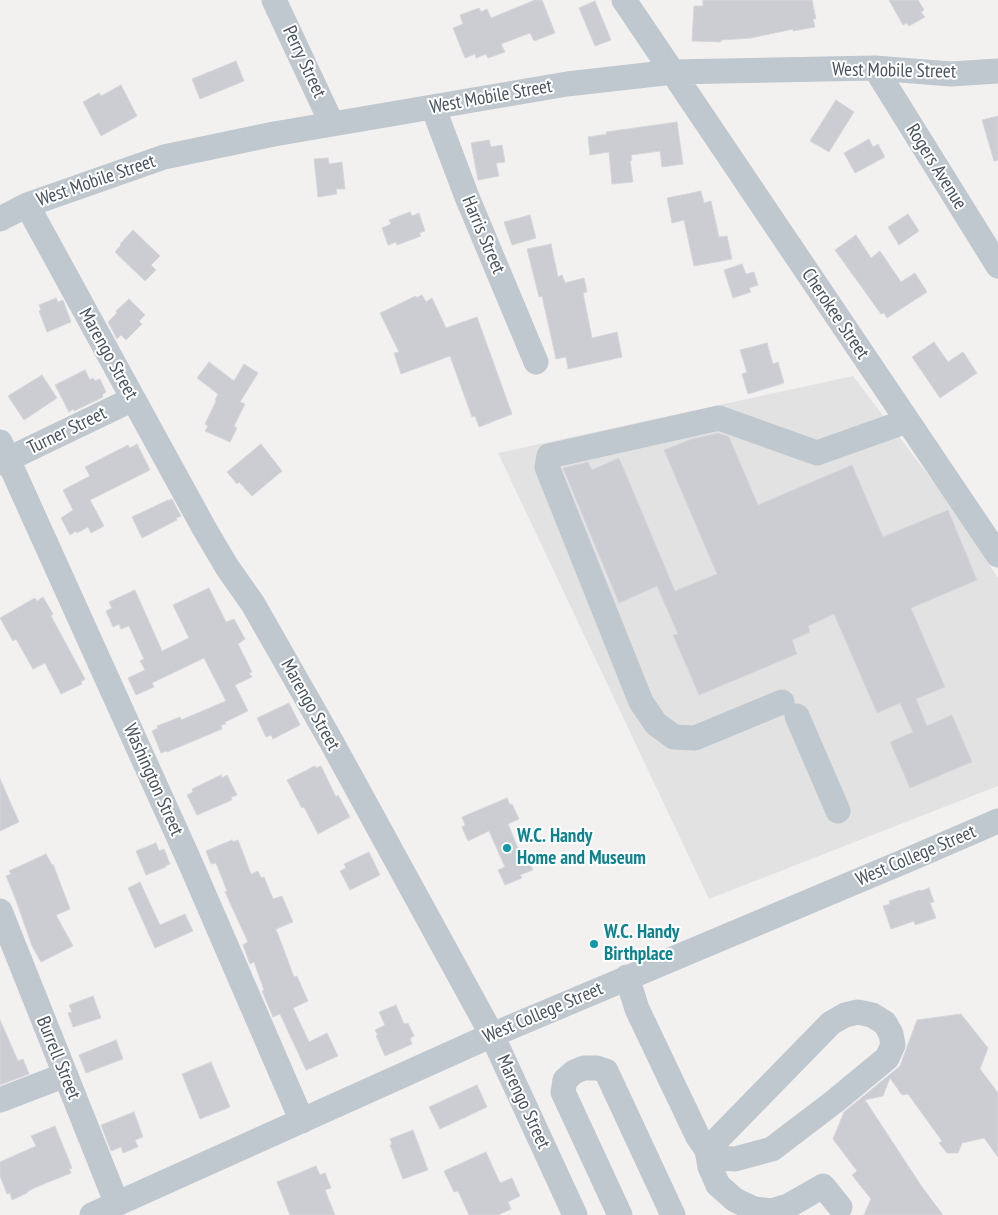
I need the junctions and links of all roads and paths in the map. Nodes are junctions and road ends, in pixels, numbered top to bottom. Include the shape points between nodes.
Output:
1 (274, 0) edge
2 (624, 0) edge
3 (875, 68) junction
4 (998, 71) edge
5 (673, 72) junction
6 (433, 107) junction
7 (332, 124) junction
8 (27, 205) junction
9 (0, 220) edge
10 (998, 266) edge
11 (536, 362) dead end
12 (133, 399) junction
13 (907, 421) junction
14 (2, 455) edge
15 (998, 556) edge
16 (838, 811) dead end
17 (998, 820) edge
18 (0, 911) edge
19 (8, 953) edge
20 (627, 977) junction
21 (492, 1035) junction
22 (64, 1075) junction
23 (0, 1100) edge
24 (302, 1121) junction
25 (707, 1150) junction
26 (117, 1204) junction
27 (840, 1207) dead end
28 (92, 1215) edge
29 (575, 1215) edge
30 (620, 1215) edge
31 (674, 1215) edge

1 - 7 street, Perry Street
2 - 5 street, Cherokee Street
3 - 4 street, West Mobile Street via 951,74
3 - 5 street, West Mobile Street
3 - 10 street, Rogers Avenue
5 - 6 street, West Mobile Street via 566,84
5 - 13 street, Cherokee Street
6 - 7 street, West Mobile Street
6 - 11 street, Harris Street via 467,198
7 - 8 street, West Mobile Street via 164,157
8 - 9 street, West Mobile Street
8 - 12 street, Marengo Street
12 - 14 street, Turner Street
12 - 21 street, Marengo Street via 204,528 253,604 302,690
13 - 15 street, Cherokee Street
13 - 16 street via 816,453 719,418 549,456 547,467 641,702 656,724 674,737 695,738 790,709
14 - 24 street, Washington Street via 189,860
17 - 20 street, West College Street
18 - 19 street, Burrell Street
19 - 22 street, Burrell Street
20 - 21 street, West College Street
20 - 25 street via 637,1009
21 - 24 street, West College Street
21 - 29 street, Marengo Street
22 - 23 street
22 - 26 street, Burrell Street
24 - 26 street, West College Street
25 - 25 street via 718,1158 735,1159 772,1149 887,1058 893,1045 892,1034 885,1023 872,1015 858,1012 831,1023
25 - 27 street via 718,1185 735,1200 754,1209 772,1211 788,1206 823,1186
26 - 28 street, West College Street
30 - 31 street via 563,1092 564,1080 584,1068 606,1071

